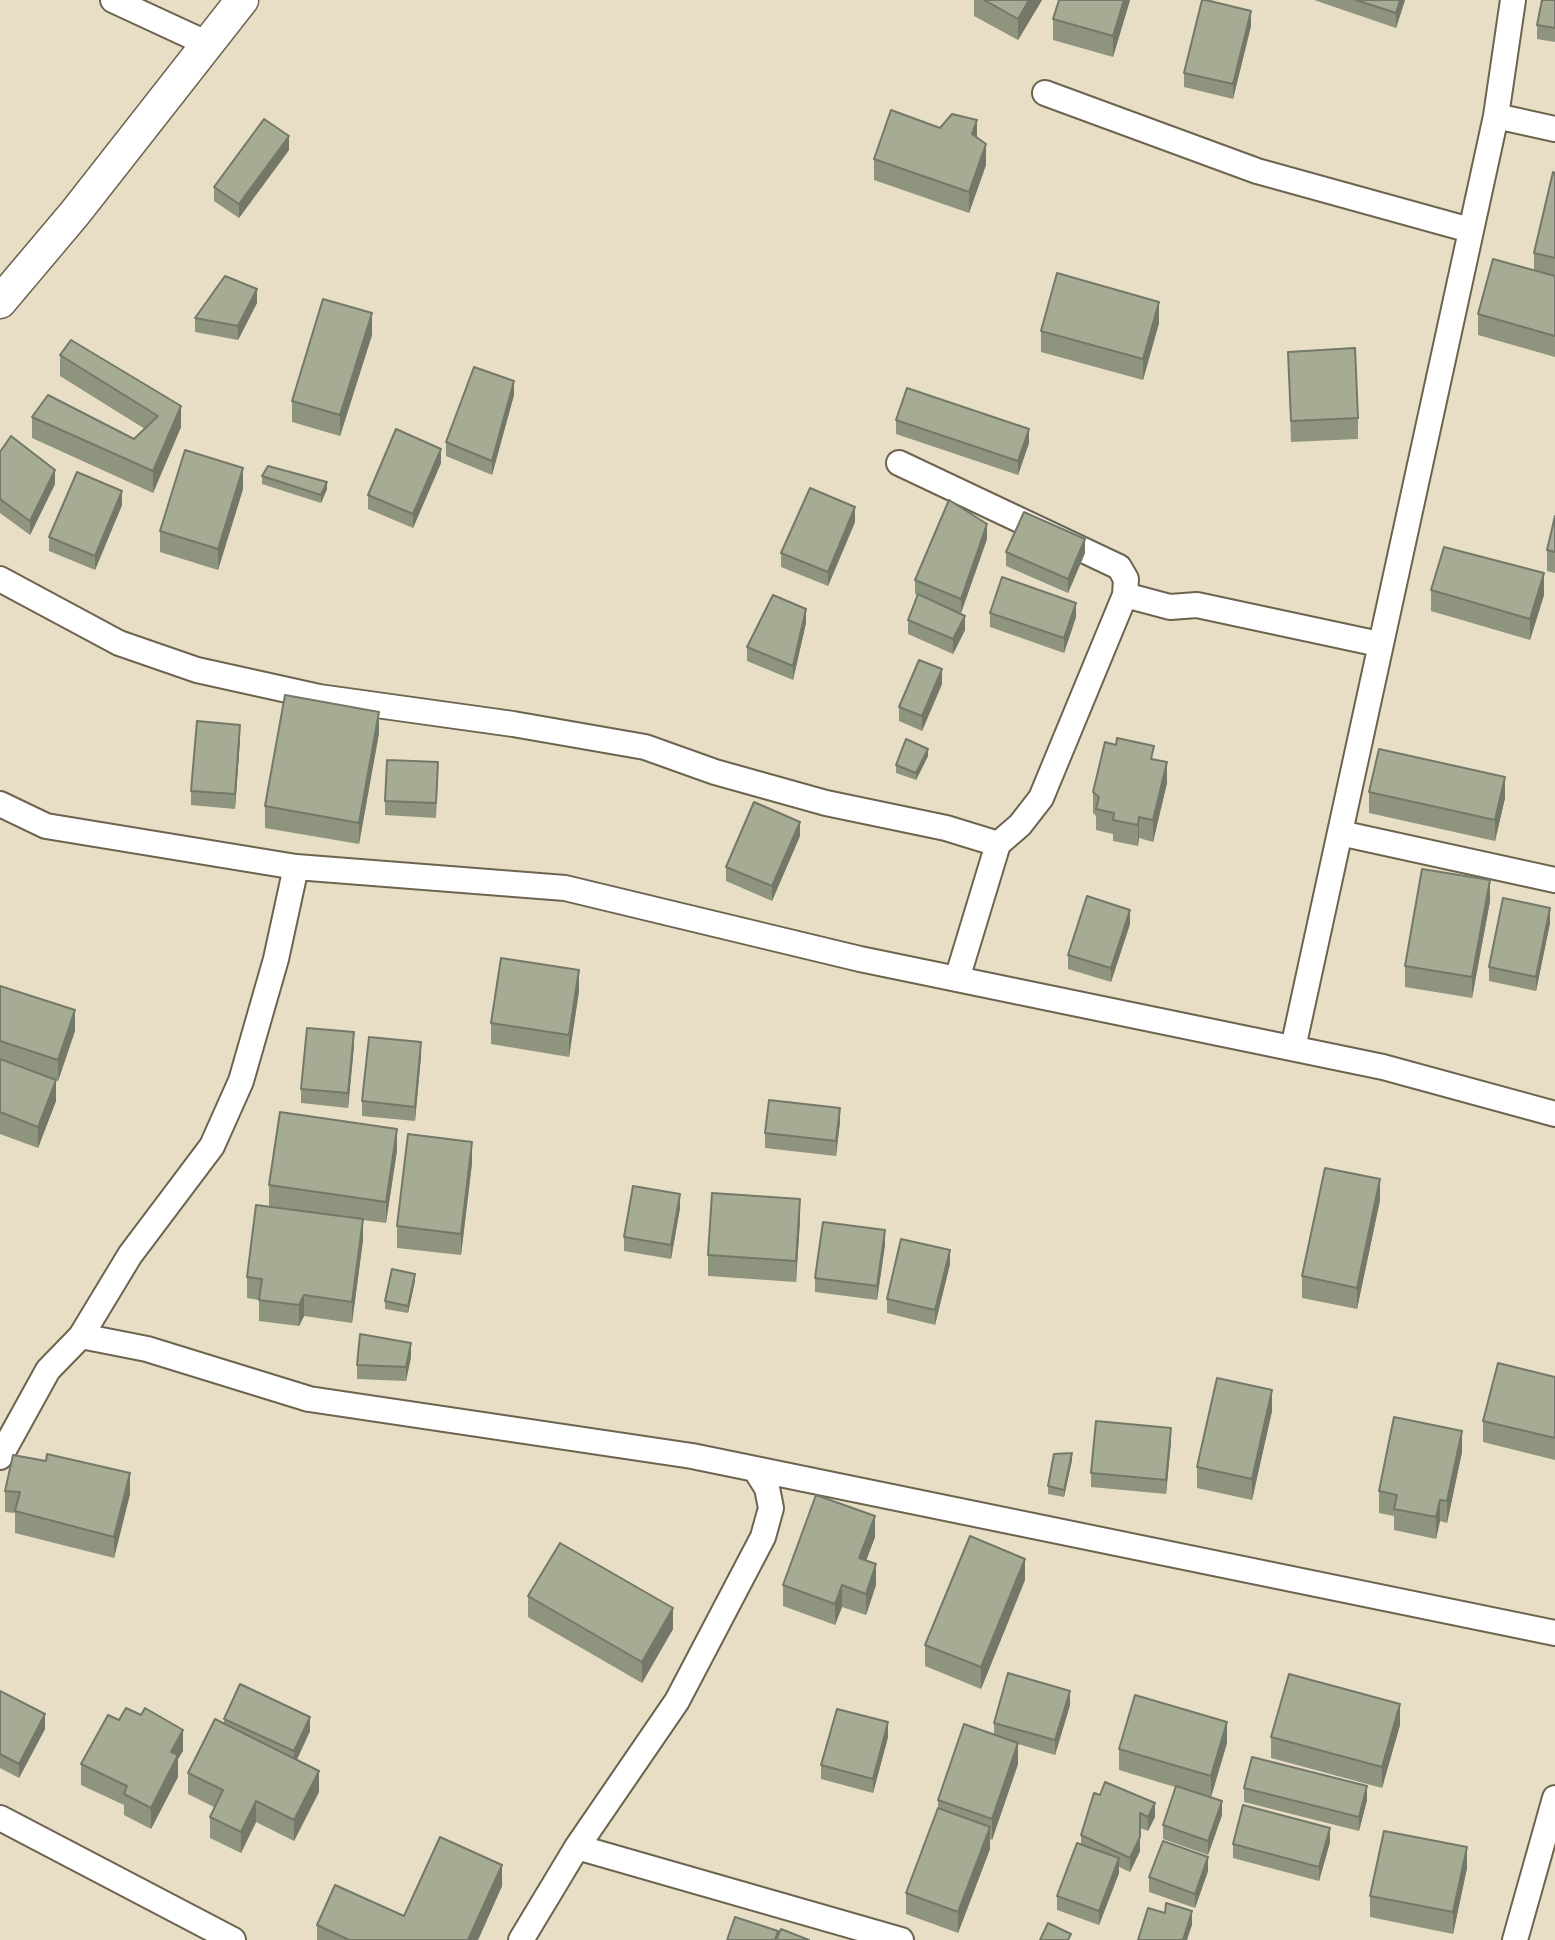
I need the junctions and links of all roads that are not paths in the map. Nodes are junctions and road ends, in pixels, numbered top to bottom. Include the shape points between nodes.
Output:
1 (113, 0) edge
2 (242, 0) edge
3 (1513, 0) edge
4 (208, 44) junction
5 (1045, 93) dead end
6 (1496, 116) junction
7 (1555, 129) edge
8 (1470, 230) junction
9 (0, 302) edge
10 (899, 463) dead end
11 (0, 579) edge
12 (1125, 594) junction
13 (1379, 644) junction
14 (0, 804) edge
15 (1340, 832) junction
16 (999, 844) junction
17 (296, 867) junction
18 (1555, 880) edge
19 (957, 979) junction
20 (1293, 1048) junction
21 (1555, 1114) edge
22 (81, 1336) junction
23 (0, 1457) edge
24 (755, 1469) junction
25 (1555, 1633) edge
26 (1555, 1798) edge
27 (0, 1818) edge
28 (577, 1847) junction
29 (233, 1940) edge
30 (521, 1940) edge
31 (901, 1940) edge
32 (1515, 1940) edge

1 - 4 street
2 - 4 street
3 - 6 street
4 - 9 street
5 - 8 street via 1257,172
6 - 7 street
6 - 8 street
8 - 13 street
10 - 12 street via 1119,567 1126,579
11 - 16 street via 119,643 197,670 319,697 645,747 826,803
12 - 13 street via 1170,607 1197,605
12 - 16 street via 1041,798
13 - 15 street
14 - 17 street via 46,826
15 - 18 street
15 - 20 street
16 - 19 street
17 - 19 street via 565,888
17 - 22 street via 276,959 241,1081 212,1146 130,1255
19 - 20 street
20 - 21 street
22 - 23 street via 48,1370
22 - 24 street via 147,1349 309,1399
24 - 25 street
24 - 28 street via 767,1488 771,1508 763,1537 677,1701
26 - 32 street
27 - 29 street
28 - 30 street
28 - 31 street

